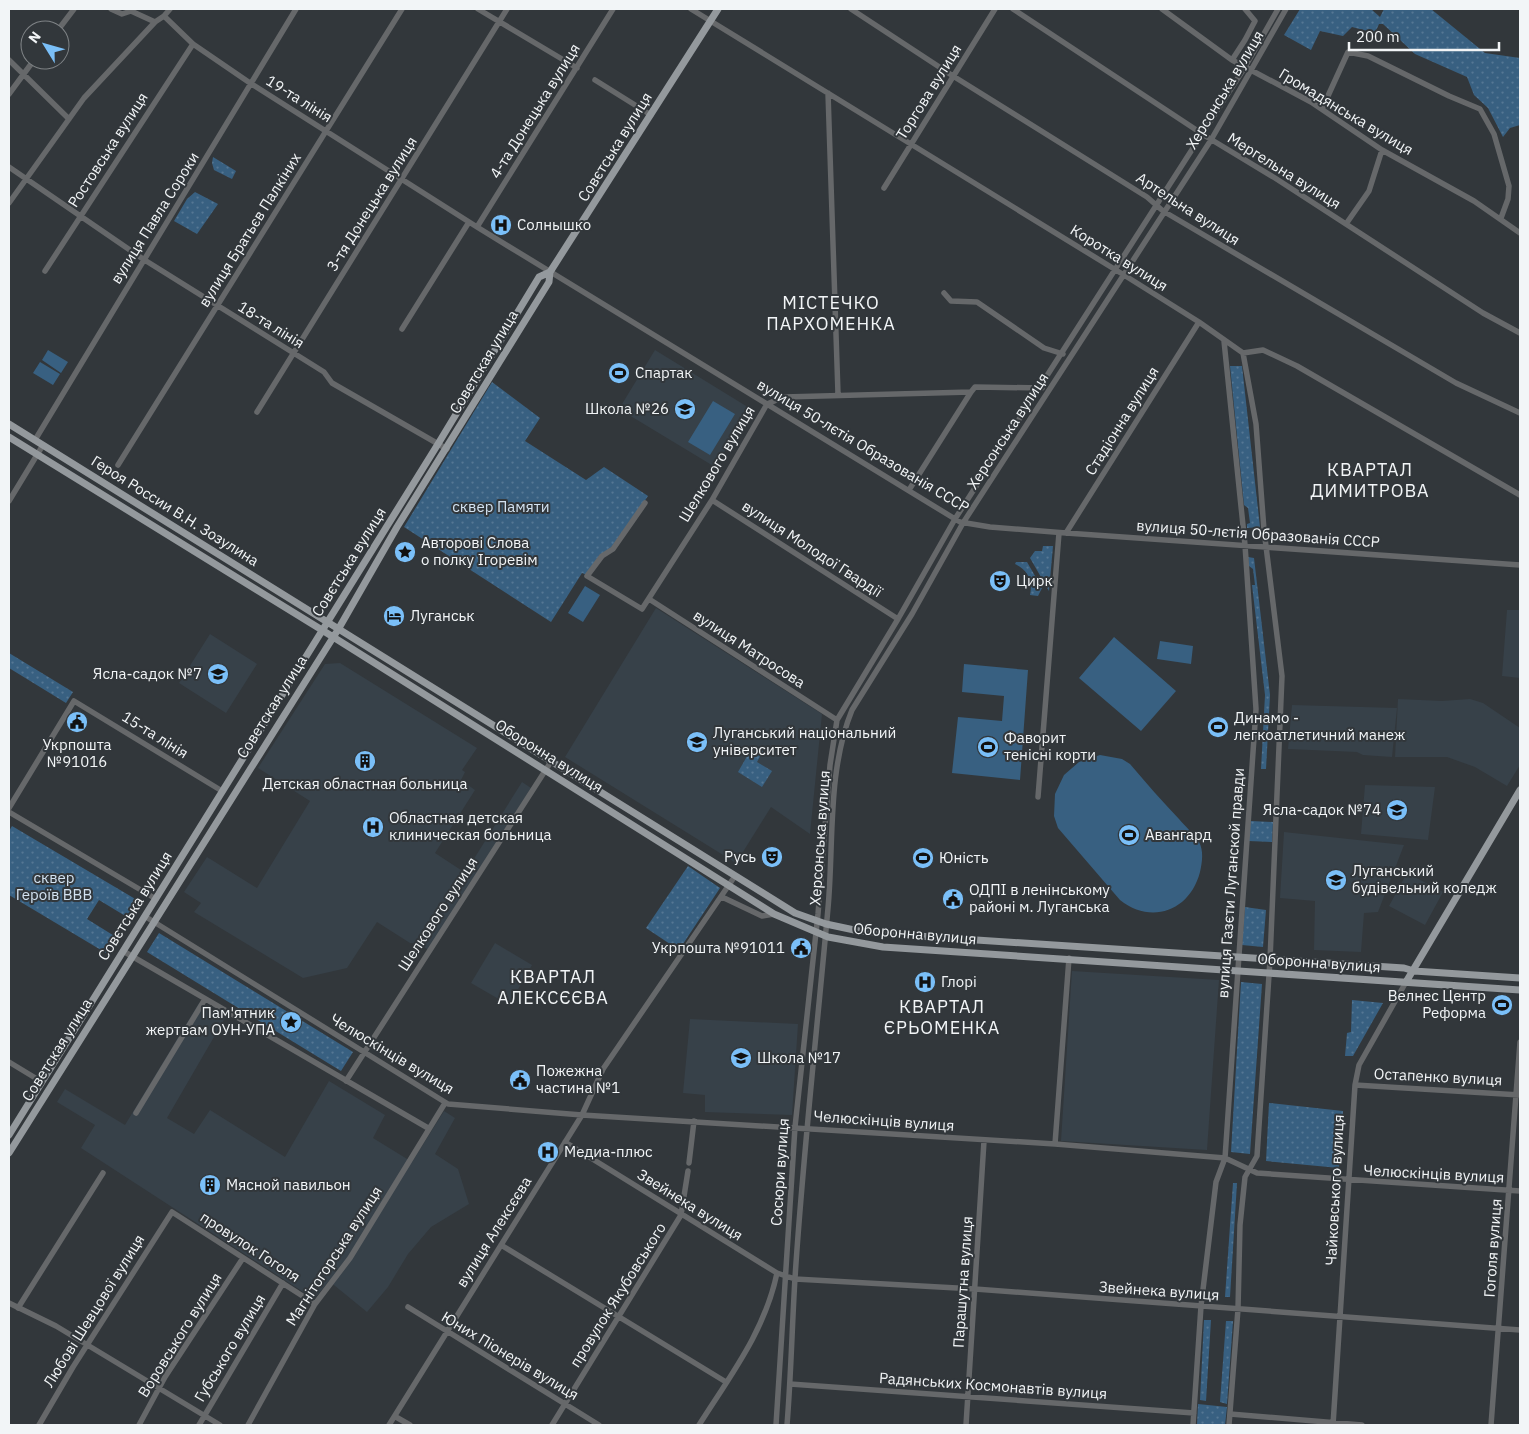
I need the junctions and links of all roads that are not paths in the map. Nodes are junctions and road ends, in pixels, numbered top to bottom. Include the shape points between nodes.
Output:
1 (74, 9) edge
2 (112, 9) edge
3 (170, 9) edge
4 (402, 9) edge
5 (478, 9) edge
6 (508, 9) edge
7 (614, 9) edge
8 (691, 9) edge
9 (718, 9) edge
10 (851, 9) edge
11 (995, 9) edge
12 (1013, 9) edge
13 (1162, 9) edge
14 (1245, 9) edge
15 (1278, 9) edge
16 (1286, 9) edge
17 (293, 10) edge
18 (164, 16) junction
19 (66, 20) edge
20 (154, 22) junction
21 (499, 22) junction
22 (710, 22) junction
23 (193, 44) junction
24 (9, 60) edge
25 (1232, 60) junction
26 (1245, 67) junction
27 (577, 68) junction
28 (27, 70) edge
29 (1252, 71) junction
30 (24, 74) junction
31 (953, 76) junction
32 (595, 80) dead end
33 (250, 83) junction
34 (828, 93) junction
35 (9, 94) edge
36 (1322, 109) junction
37 (651, 115) junction
38 (69, 119) junction
39 (327, 130) junction
40 (1203, 134) junction
41 (1211, 140) junction
42 (911, 144) junction
43 (1382, 150) junction
44 (9, 167) edge
45 (26, 179) junction
46 (402, 180) junction
47 (884, 188) dead end
48 (9, 203) edge
49 (1157, 206) junction
50 (1163, 211) junction
51 (80, 216) junction
52 (1501, 218) junction
53 (469, 222) junction
54 (1346, 224) junction
55 (477, 227) junction
56 (1520, 233) edge
57 (143, 259) junction
58 (1116, 270) junction
59 (45, 271) dead end
60 (550, 272) junction
61 (1124, 275) junction
62 (944, 293) dead end
63 (217, 306) junction
64 (1199, 322) junction
65 (402, 328) dead end
66 (1520, 333) edge
67 (1224, 341) junction
68 (1243, 353) junction
69 (293, 354) junction
70 (1063, 354) junction
71 (1042, 388) junction
72 (971, 392) junction
73 (838, 394) junction
74 (767, 404) junction
75 (257, 412) dead end
76 (1520, 413) edge
77 (9, 424) edge
78 (9, 437) edge
79 (35, 440) junction
80 (438, 444) junction
81 (43, 445) junction
82 (447, 449) junction
83 (36, 455) junction
84 (118, 465) dead end
85 (909, 490) junction
86 (1520, 495) edge
87 (712, 500) junction
88 (9, 501) edge
89 (645, 503) dead end
90 (955, 519) junction
91 (963, 522) junction
92 (1062, 533) junction
93 (1245, 545) junction
94 (1268, 547) junction
95 (1520, 566) edge
96 (649, 599) junction
97 (898, 619) junction
98 (328, 621) junction
99 (339, 628) junction
100 (322, 630) junction
101 (332, 637) junction
102 (836, 720) junction
103 (552, 760) junction
104 (546, 770) junction
105 (1520, 790) edge
106 (222, 791) junction
107 (1038, 797) dead end
108 (9, 808) edge
109 (9, 812) edge
110 (734, 876) junction
111 (730, 886) junction
112 (722, 897) junction
113 (156, 899) junction
114 (774, 914) junction
115 (146, 917) junction
116 (153, 921) junction
117 (817, 921) junction
118 (826, 924) junction
119 (815, 932) junction
120 (825, 935) junction
121 (124, 951) junction
122 (132, 955) junction
123 (1069, 958) junction
124 (1238, 958) junction
125 (1270, 960) junction
126 (1237, 971) junction
127 (1414, 971) junction
128 (1268, 973) junction
129 (1520, 978) edge
130 (1406, 982) junction
131 (1520, 990) edge
132 (205, 998) junction
133 (1520, 1042) edge
134 (364, 1053) junction
135 (9, 1062) edge
136 (346, 1081) junction
137 (42, 1082) junction
138 (1355, 1085) junction
139 (1519, 1095) edge
140 (445, 1102) junction
141 (136, 1113) dead end
142 (582, 1115) junction
143 (694, 1121) junction
144 (795, 1127) junction
145 (428, 1128) junction
146 (807, 1128) junction
147 (9, 1135) edge
148 (984, 1141) junction
149 (565, 1142) junction
150 (1055, 1144) junction
151 (9, 1153) edge
152 (1225, 1158) junction
153 (689, 1162) dead end
154 (1251, 1168) junction
155 (688, 1171) dead end
156 (103, 1173) dead end
157 (1349, 1181) junction
158 (1510, 1190) junction
159 (1520, 1191) edge
160 (172, 1212) joint
161 (682, 1215) junction
162 (501, 1245) junction
163 (243, 1258) junction
164 (777, 1273) junction
165 (785, 1276) junction
166 (795, 1279) junction
167 (283, 1283) junction
168 (975, 1289) junction
169 (9, 1303) edge
170 (316, 1304) junction
171 (1201, 1306) junction
172 (408, 1307) dead end
173 (18, 1308) junction
174 (1238, 1309) junction
175 (1341, 1316) junction
176 (619, 1317) junction
177 (1500, 1328) junction
178 (1520, 1330) edge
179 (447, 1332) junction
180 (87, 1345) junction
181 (726, 1382) junction
182 (790, 1384) junction
183 (160, 1389) junction
184 (967, 1396) junction
185 (565, 1404) junction
186 (1194, 1413) junction
187 (1230, 1414) junction
188 (204, 1417) junction
189 (396, 1417) junction
190 (1333, 1424) edge
191 (39, 1425) edge
192 (139, 1425) edge
193 (199, 1425) edge
194 (220, 1425) edge
195 (248, 1425) edge
196 (389, 1425) edge
197 (410, 1425) edge
198 (552, 1425) edge
199 (599, 1425) edge
200 (700, 1425) edge
201 (776, 1425) edge
202 (787, 1425) edge
203 (966, 1425) edge
204 (1193, 1425) edge
205 (1229, 1425) edge
206 (1362, 1425) edge
207 (1491, 1425) edge

1 - 19 street
2 - 20 street via 122,14 131,11
3 - 18 street
4 - 39 street, вулиця Братьєв Палкіних
5 - 21 street
6 - 21 street, 3-тя Донецька вулиця
7 - 27 street, 4-та Донецька вулиця
8 - 22 street, Коротка вулиця
9 - 22 main road, Совєтська вулиця
10 - 31 street, Артельна вулиця
11 - 31 street, Торгова вулиця
12 - 40 street, Мергельна вулиця
13 - 25 street, Громадянська вулиця
14 - 25 street via 1255,21
15 - 26 street, Херсонська вулиця
16 - 29 street, Херсонська вулиця
17 - 33 street, вулиця Павла Сороки
18 - 20 street
18 - 23 street, 19-та лінія
20 - 38 street
21 - 27 street
21 - 46 street, 3-тя Донецька вулиця
22 - 34 street, Коротка вулиця
22 - 37 main road, Совєтська вулиця
23 - 33 street, 19-та лінія
23 - 51 street, Ростовська вулиця
24 - 30 street
25 - 26 street, Громадянська вулиця
26 - 29 street, Громадянська вулиця
26 - 40 street, Херсонська вулиця
27 - 55 street, 4-та Донецька вулиця
28 - 30 street
29 - 36 street, Громадянська вулиця
29 - 41 street, Херсонська вулиця
30 - 35 street
30 - 38 street
31 - 42 street, Торгова вулиця
31 - 49 street, Артельна вулиця
32 - 37 street
33 - 39 street, 19-та лінія
33 - 57 street, вулиця Павла Сороки via 190,187
34 - 42 street, Коротка вулиця
34 - 73 street
36 - 43 street, Громадянська вулиця
36 - 52 street via 1351,51 1480,108 1494,134 1509,186
37 - 60 main road, Совєтська вулиця
38 - 45 street
39 - 46 street, 19-та лінія
39 - 63 street, вулиця Братьєв Палкіних
40 - 41 street, Мергельна вулиця
40 - 49 street, Херсонська вулиця
41 - 50 street, Херсонська вулиця
41 - 54 street, Мергельна вулиця
42 - 47 street, Торгова вулиця
42 - 58 street, Коротка вулиця
43 - 52 street, Громадянська вулиця
43 - 54 street via 1369,192
44 - 45 street, 18-та лінія
45 - 48 street
45 - 51 street, 18-та лінія
46 - 53 street, 19-та лінія
46 - 69 street, 3-тя Донецька вулиця
49 - 50 street, Артельна вулиця
49 - 58 street, Херсонська вулиця
50 - 61 street, Херсонська вулиця
50 - 76 street, Артельна вулиця via 1456,383
51 - 57 street, 18-та лінія
51 - 59 street, Ростовська вулиця
52 - 56 street, Громадянська вулиця
53 - 55 street, 19-та лінія
53 - 65 street
54 - 66 street, Мергельна вулиця via 1483,313
55 - 60 street, вулиця 50-лєтія Образованія СССР
57 - 63 street, 18-та лінія
57 - 79 street, вулиця Павла Сороки
58 - 61 street, Коротка вулиця
58 - 70 street, Херсонська вулиця
60 - 74 street, вулиця 50-лєтія Образованія СССР
60 - 80 main road, Совєтська вулиця via 539,277
60 - 82 main road, Советская улица via 549,282
61 - 64 street, Коротка вулиця
61 - 91 street, Херсонська вулиця
62 - 70 street via 951,301 977,302 1044,348
63 - 69 street, 18-та лінія
63 - 84 street, вулиця Братьєв Палкіних
64 - 67 street, Коротка вулиця
64 - 92 street, Стадіонна вулиця
67 - 68 street, Коротка вулиця
67 - 93 street, вулиця Газєти Луганской правди
68 - 86 street via 1252,354 1259,349 1297,366
68 - 94 street via 1256,424
69 - 75 street, 3-тя Донецька вулиця
69 - 80 street, 18-та лінія via 324,372 332,383
70 - 71 street, Херсонська вулиця
71 - 72 street, Шелкового вулиця via 976,387
71 - 90 street, Херсонська вулиця
72 - 73 street, Шелкового вулиця
72 - 85 street
73 - 74 street, Шелкового вулиця via 784,397
74 - 85 street, вулиця 50-лєтія Образованія СССР
74 - 87 street, Шелкового вулиця
77 - 79 main road, Героя России В.Н. Зозулина
78 - 83 main road, Героя России В.Н. Зозулина
79 - 81 main road, Героя России В.Н. Зозулина
80 - 82 street, 18-та лінія
80 - 98 main road, Совєтська вулиця
81 - 83 street
81 - 98 main road, Героя России В.Н. Зозулина
82 - 99 main road, Советская улица via 397,527
83 - 88 street
83 - 100 main road, Героя России В.Н. Зозулина
85 - 90 street, вулиця 50-лєтія Образованія СССР
87 - 96 street, Шелкового вулиця
87 - 97 street, вулиця Молодої Гвардії
89 - 96 street, Шелкового вулиця via 613,549 602,556 587,576 642,609
90 - 91 street, вулиця 50-лєтія Образованія СССР
90 - 97 street, Херсонська вулиця
91 - 92 street, вулиця 50-лєтія Образованія СССР
91 - 118 street, Херсонська вулиця via 845,726 837,767
92 - 93 street, вулиця 50-лєтія Образованія СССР
92 - 107 street
93 - 94 street, вулиця 50-лєтія Образованія СССР
93 - 124 street, вулиця Газєти Луганской правди via 1256,709
94 - 95 street, вулиця 50-лєтія Образованія СССР
94 - 125 street via 1282,676
96 - 102 street, вулиця Матросова
97 - 102 street, Херсонська вулиця
98 - 99 main road, Героя России В.Н. Зозулина
98 - 100 main road, Совєтська вулиця
99 - 101 main road, Советская улица
99 - 103 main road, Оборонна вулиця
100 - 101 main road, Героя России В.Н. Зозулина
100 - 106 main road, Совєтська вулиця
101 - 104 main road, Оборонна вулиця
101 - 116 main road, Советская улица
102 - 117 street, Херсонська вулиця
103 - 104 street, Шелкового вулиця
103 - 110 main road, Оборонна вулиця
104 - 111 main road, Оборонна вулиця
104 - 134 street, Шелкового вулиця
105 - 127 main road, Чайковського вулиця
106 - 108 street, 15-та лінія via 74,701
106 - 113 main road, Совєтська вулиця
109 - 113 street
110 - 111 street, вулиця Алексєєва
110 - 117 main road, Оборонна вулиця via 789,910
111 - 112 street, вулиця Алексєєва
111 - 114 main road, Оборонна вулиця
112 - 114 street via 762,916
112 - 142 street, вулиця Алексєєва via 603,1069
113 - 115 main road, Совєтська вулиця
114 - 119 main road, Оборонна вулиця
115 - 116 street, Челюскінців вулиця
115 - 121 main road, Совєтська вулиця
116 - 122 main road, Советская улица
116 - 134 street, Челюскінців вулиця
117 - 118 main road, Оборонна вулиця
117 - 119 street, Сосюри вулиця
118 - 120 street, Сосюри вулиця
118 - 124 main road, Оборонна вулиця via 859,931
119 - 120 main road, Оборонна вулиця
119 - 144 street, Сосюри вулиця
120 - 123 main road, Оборонна вулиця via 883,947
120 - 146 street, Сосюри вулиця
121 - 122 street
121 - 137 main road, Совєтська вулиця
122 - 132 street
122 - 151 main road, Советская улица
123 - 126 main road, Оборонна вулиця
123 - 150 street
124 - 125 main road, Оборонна вулиця
124 - 126 street, вулиця Газєти Луганской правди
125 - 127 main road, Оборонна вулиця
125 - 128 street
126 - 128 main road, Оборонна вулиця
126 - 152 street, вулиця Газєти Луганской правди
127 - 129 main road, Оборонна вулиця
127 - 130 main road, Чайковського вулиця
128 - 130 main road, Оборонна вулиця
128 - 154 street via 1257,1156
130 - 131 main road, Оборонна вулиця
130 - 138 street, Чайковського вулиця via 1359,1065
132 - 136 street
132 - 141 street
133 - 139 street, Гоголя вулиця
134 - 136 street, Шелкового вулиця
134 - 140 street, Челюскінців вулиця
135 - 137 street
136 - 145 street
137 - 147 main road, Совєтська вулиця
138 - 139 street, Остапенко вулиця
138 - 157 street, Чайковського вулиця
139 - 158 street, Гоголя вулиця
140 - 142 street, Челюскінців вулиця
140 - 145 street, Магнітогорська вулиця
142 - 143 street, Челюскінців вулиця
142 - 149 street, вулиця Алексєєва
143 - 144 street, Челюскінців вулиця
143 - 153 street
144 - 146 street, Челюскінців вулиця
144 - 165 street, Сосюри вулиця
145 - 170 street, Магнітогорська вулиця via 350,1258
146 - 148 street, Челюскінців вулиця
146 - 166 street, Сосюри вулиця
148 - 150 street, Челюскінців вулиця
148 - 168 street, Парашутна вулиця
149 - 161 street, Звейнека вулиця
149 - 162 street, вулиця Алексєєва
150 - 152 street, Челюскінців вулиця
152 - 154 street, Челюскінців вулиця
152 - 171 street, вулиця Газєти Луганской правди via 1216,1182
154 - 157 street, Челюскінців вулиця via 1257,1173
154 - 174 street via 1245,1178 1240,1225
155 - 161 street, провулок Якубовського
156 - 173 street
157 - 158 street, Челюскінців вулиця
157 - 175 street, Чайковського вулиця
158 - 159 street, Челюскінців вулиця
158 - 177 street, Гоголя вулиця
160 - 163 street, провулок Гоголя
160 - 180 street, Любові Шевцової вулиця
161 - 164 street, Звейнека вулиця
161 - 176 street, провулок Якубовського
162 - 176 street
162 - 179 street, вулиця Алексєєва
163 - 167 street, провулок Гоголя
163 - 183 street, Воровського вулиця
164 - 165 street, Звейнека вулиця
164 - 181 street via 771,1301 757,1333
165 - 166 street, Звейнека вулиця
165 - 201 street, Сосюри вулиця
166 - 168 street, Звейнека вулиця
166 - 182 street, Сосюри вулиця
167 - 170 street, провулок Гоголя
167 - 188 street, Губського вулиця
168 - 171 street, Звейнека вулиця
168 - 184 street, Парашутна вулиця
169 - 173 street
170 - 195 street, Магнітогорська вулиця
171 - 174 street, Звейнека вулиця
171 - 186 street, вулиця Газєти Луганской правди
172 - 179 street, Юних Піонерів вулиця
173 - 180 street
174 - 175 street, Звейнека вулиця
174 - 187 street
175 - 177 street, Звейнека вулиця
175 - 190 street, Чайковського вулиця
176 - 181 street
176 - 185 street, провулок Якубовського
177 - 178 street, Звейнека вулиця
177 - 207 street, Гоголя вулиця
179 - 185 street, Юних Піонерів вулиця
179 - 189 street, вулиця Алексєєва
180 - 183 street
180 - 191 street, Любові Шевцової вулиця
181 - 200 street
182 - 184 street, Радянських Космонавтів вулиця
182 - 202 street, Сосюри вулиця
183 - 188 street
183 - 192 street, Воровського вулиця
184 - 186 street, Радянських Космонавтів вулиця
184 - 203 street, Парашутна вулиця
185 - 198 street, провулок Якубовського
185 - 199 street, Юних Піонерів вулиця
186 - 204 street, вулиця Газєти Луганской правди
187 - 190 street
187 - 205 street
188 - 193 street, Губського вулиця
188 - 194 street
189 - 196 street, вулиця Алексєєва
189 - 197 street
190 - 206 street

